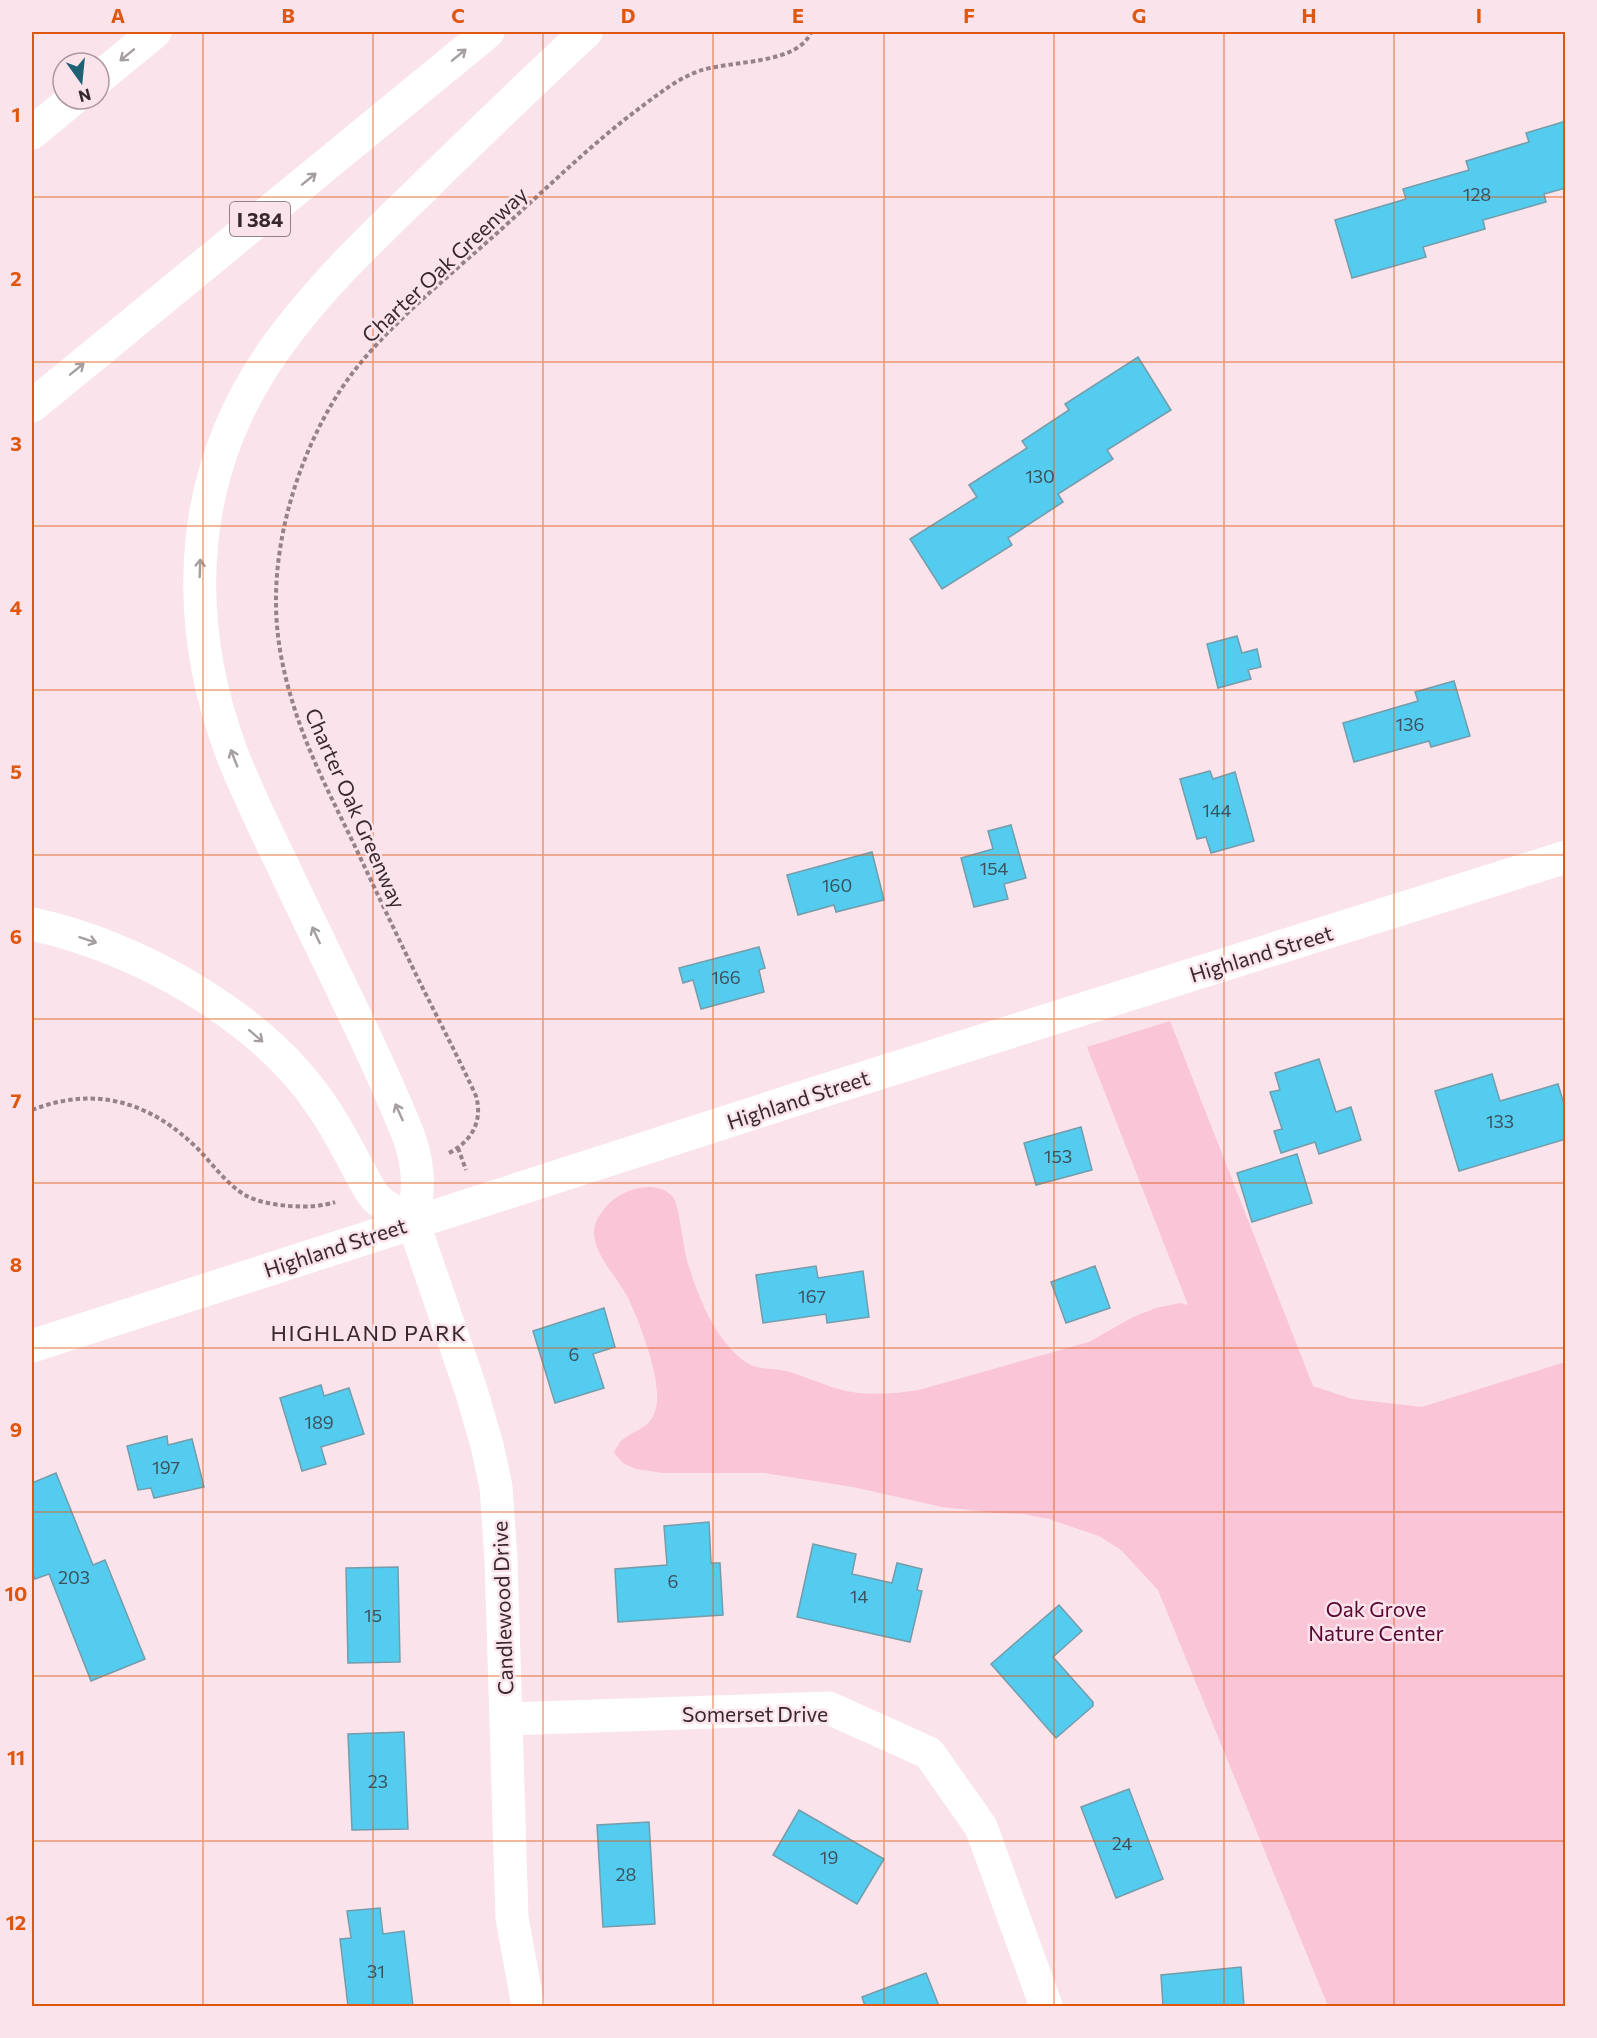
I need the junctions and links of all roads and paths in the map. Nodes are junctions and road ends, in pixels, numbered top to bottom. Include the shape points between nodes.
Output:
1 (155, 32) edge
2 (488, 32) edge
3 (586, 32) edge
4 (811, 32) edge
5 (111, 68) edge
6 (59, 111) edge
7 (32, 133) edge
8 (32, 406) edge
9 (1566, 857) edge
10 (32, 924) edge
11 (32, 1110) edge
12 (458, 1148) dead end
13 (297, 1207) dead end
14 (413, 1222) junction
15 (32, 1346) edge
16 (506, 1719) junction
17 (528, 2007) edge
18 (1046, 2007) edge

1 -> 5 main road
8 -> 2 main road, I 384
14 -> 3 main road via 418,1176 409,1137 247,789 216,705 200,616 200,552 217,464 232,423 277,346 342,268
4 - 12 path, Charter Oak Greenway via 802,45 779,56 726,64 682,78 635,111 374,348 332,404 300,475 286,524 277,580 277,630 285,676 319,771 476,1096 476,1126
6 - 7 main road
9 - 14 main road, Highland Street
10 -> 14 main road via 132,957 234,1018 279,1056 311,1092 376,1198
11 - 13 path via 94,1098 136,1106 180,1133 244,1195
14 - 15 main road, Highland Street
14 - 16 main road, Candlewood Drive via 493,1467 500,1529
16 - 17 main road, Candlewood Drive via 512,1918
16 - 18 main road, Somerset Drive via 830,1708 929,1754 981,1827

